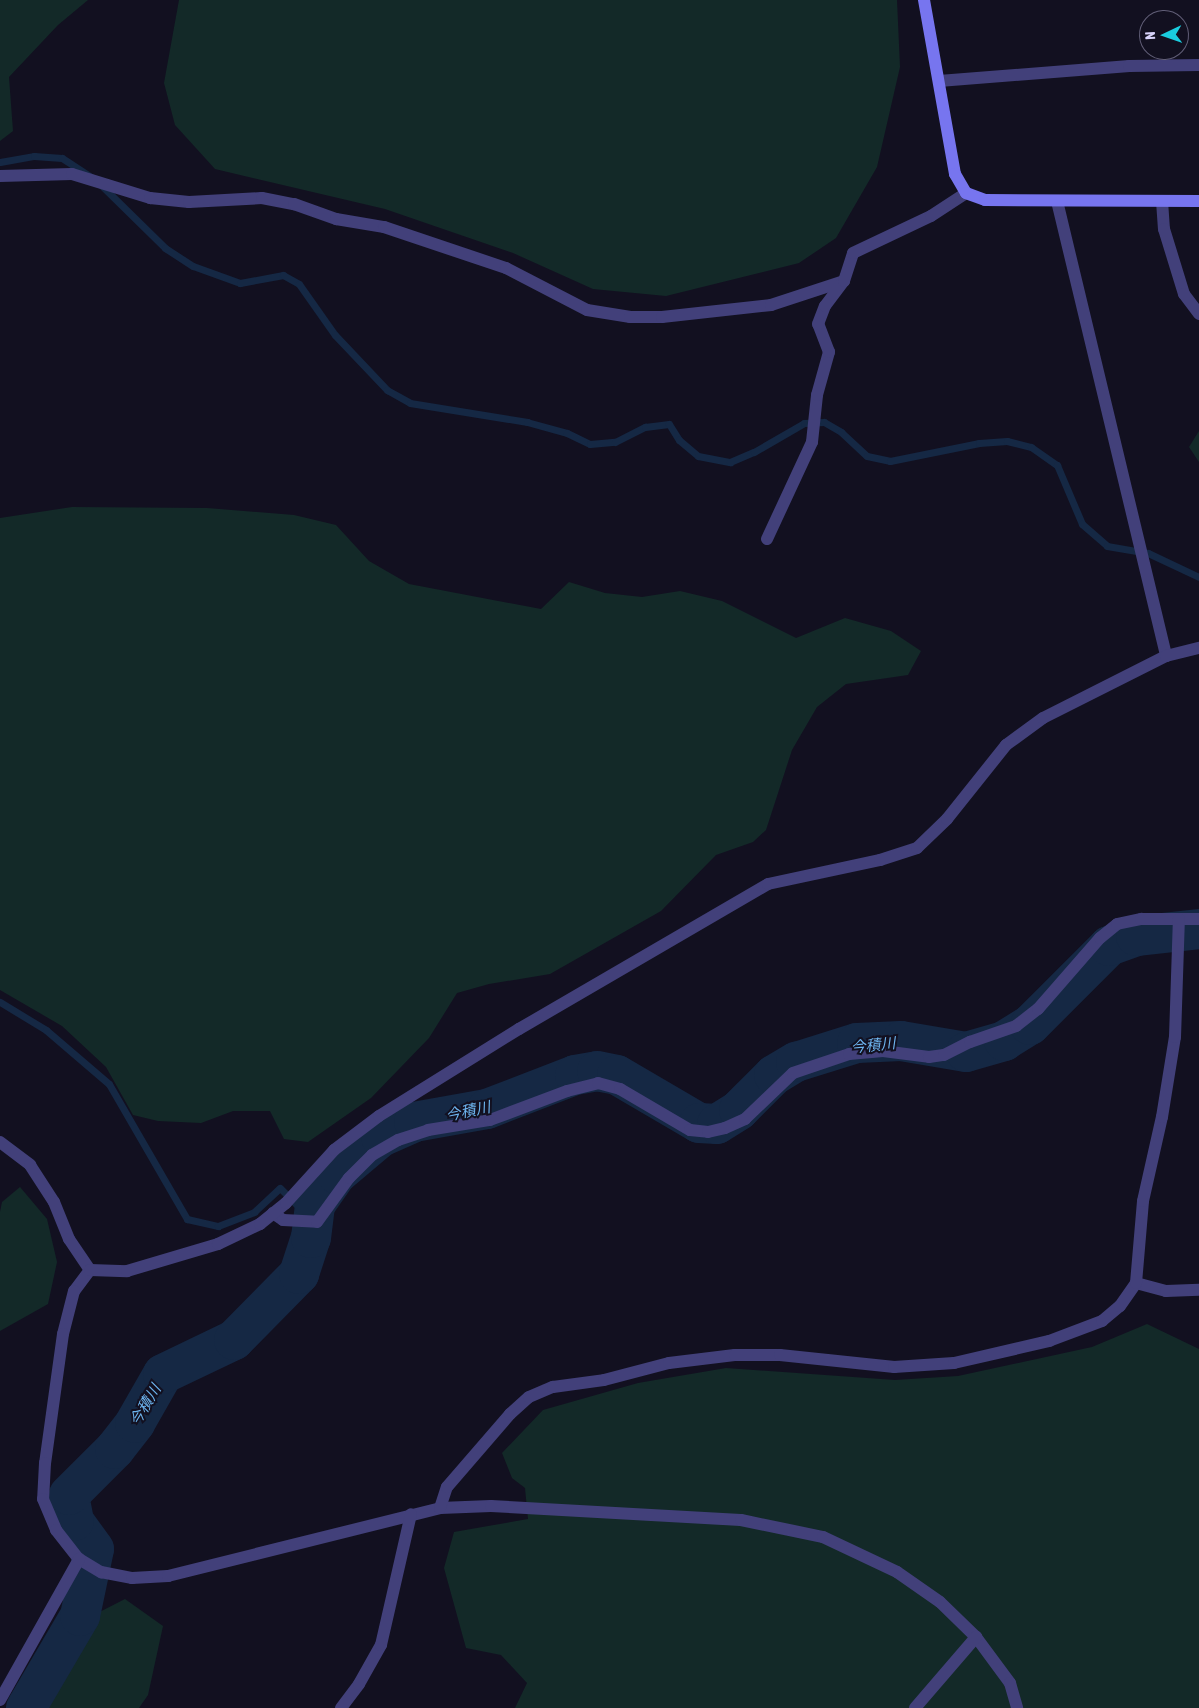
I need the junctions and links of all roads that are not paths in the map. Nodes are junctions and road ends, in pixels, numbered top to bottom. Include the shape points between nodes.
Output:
1 (924, 0) edge
2 (1199, 65) edge
3 (939, 81) junction
4 (0, 176) edge
5 (966, 193) junction
6 (1057, 201) junction
7 (1162, 201) junction
8 (1199, 201) edge
9 (844, 281) junction
10 (1199, 314) edge
11 (767, 539) dead end
12 (1199, 648) edge
13 (1166, 656) junction
14 (1199, 919) edge
15 (1179, 920) junction
16 (0, 1142) edge
17 (274, 1213) junction
18 (90, 1270) junction
19 (1136, 1283) junction
20 (1199, 1290) edge
21 (440, 1508) junction
22 (411, 1514) junction
23 (79, 1559) junction
24 (976, 1637) junction
25 (0, 1700) edge
26 (341, 1708) edge
27 (915, 1708) edge
28 (1017, 1708) edge

1 - 3 street
2 - 3 street via 1129,66
3 - 5 street via 956,174
4 - 9 street via 72,174 150,198 188,202 262,198 294,204 336,219 384,226 506,268 587,310 630,317 662,317 771,305
5 - 6 street via 985,200
5 - 9 street via 931,216 853,253
6 - 7 street
6 - 13 street
7 - 8 street
7 - 10 street via 1164,229 1184,294
9 - 11 street via 825,306 818,324 829,352 817,395 812,442
12 - 13 street
13 - 17 street via 1043,718 1006,744 947,819 917,848 880,860 768,884 713,914 379,1116 334,1150
14 - 15 street
15 - 17 street via 1142,919 1117,924 1100,938 1038,1009 1016,1026 944,1055 929,1058 883,1051 849,1054 793,1073 745,1119 725,1128 708,1132 690,1130 620,1090 598,1083 490,1120 428,1130 398,1140 372,1155 349,1178 317,1222 284,1220
15 - 19 street via 1175,1038 1162,1117 1142,1201
16 - 18 street via 30,1166 54,1202 69,1239
17 - 18 street via 260,1224 218,1244 126,1271
18 - 23 street via 74,1291 63,1334 44,1472 43,1499 56,1530
19 - 20 street via 1166,1291
19 - 21 street via 1120,1306 1102,1321 1076,1333 987,1357 894,1367 780,1355 734,1356 669,1363 604,1380 553,1387 529,1397 510,1414 447,1487
21 - 22 street
21 - 24 street via 491,1506 741,1520 823,1537 896,1572 940,1602
22 - 23 street via 168,1576 132,1578 101,1572
22 - 26 street via 381,1645
23 - 25 street
24 - 27 street
24 - 28 street via 1010,1683

